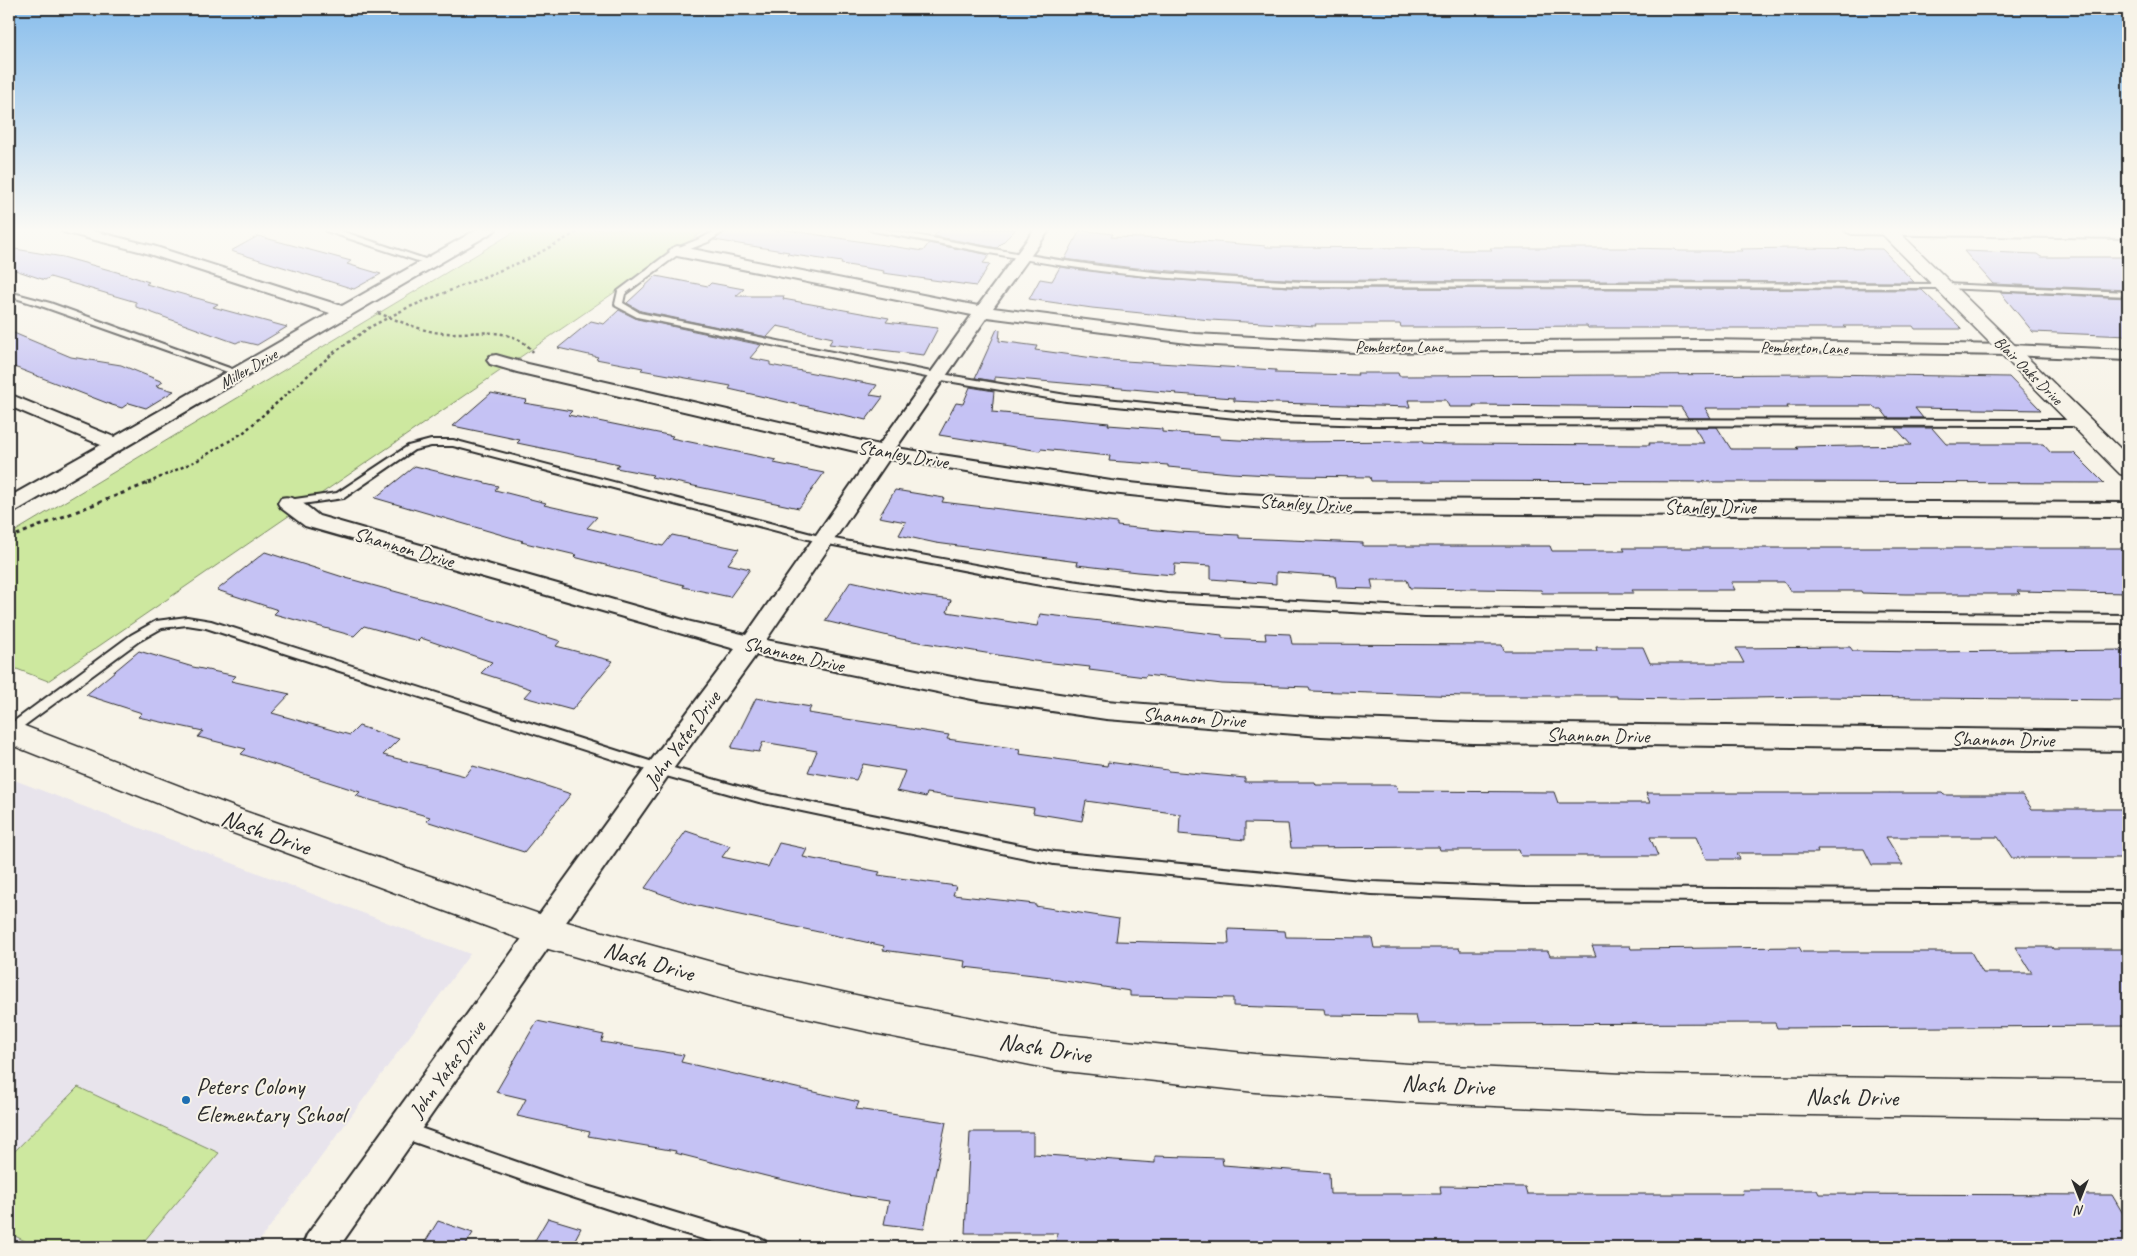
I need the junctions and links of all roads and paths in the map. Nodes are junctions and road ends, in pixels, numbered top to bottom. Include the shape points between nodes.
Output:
1 (278, 288) edge
2 (385, 288) edge
3 (461, 288) edge
4 (628, 288) edge
5 (861, 288) edge
6 (999, 288) edge
7 (1946, 288) edge
8 (1981, 288) edge
9 (9, 294) edge
10 (2128, 294) edge
11 (348, 309) junction
12 (983, 312) junction
13 (388, 318) junction
14 (2009, 350) junction
15 (2128, 355) edge
16 (496, 360) dead end
17 (523, 368) junction
18 (239, 373) junction
19 (936, 376) junction
20 (9, 399) edge
21 (2082, 423) junction
22 (115, 444) junction
23 (884, 452) junction
24 (2128, 469) edge
25 (288, 503) joint
26 (9, 506) edge
27 (2128, 510) edge
28 (9, 538) edge
29 (823, 540) junction
30 (2128, 619) edge
31 (751, 645) junction
32 (9, 731) edge
33 (2128, 741) edge
34 (659, 770) junction
35 (2128, 897) edge
36 (545, 932) junction
37 (2128, 1100) edge
38 (403, 1130) junction
39 (319, 1247) edge
40 (759, 1247) edge

1 - 11 street
2 - 11 street, Miller Drive
3 - 13 path
4 - 19 lane via 621,293 619,304 637,315
5 - 12 street, Pemberton Lane
6 - 12 street, John Yates Drive
7 - 14 street, Blair Oaks Drive
8 - 10 lane
9 - 18 lane
11 - 13 path
11 - 18 street, Miller Drive
12 - 14 street, Pemberton Lane via 1195,339 1354,347 1706,345
12 - 19 street, John Yates Drive
13 - 17 path via 438,333 521,338 529,343 534,358
13 - 28 path via 341,345 257,421 224,445 150,483
14 - 15 street, Pemberton Lane
14 - 21 street, Blair Oaks Drive
16 - 17 street, Stanley Drive
17 - 23 street, Stanley Drive
18 - 22 street, Miller Drive
19 - 21 lane via 1066,398 1276,419 1371,422
19 - 23 street, John Yates Drive
20 - 22 street
21 - 24 street, Blair Oaks Drive
22 - 26 street, Miller Drive
23 - 27 street, Stanley Drive via 1111,487 1336,506
23 - 29 street, John Yates Drive
25 - 29 lane via 340,496 411,448 431,443 453,443
25 - 31 street, Shannon Drive via 312,520
29 - 30 lane via 1034,580 1166,598 1424,612
29 - 31 street, John Yates Drive
31 - 33 street, Shannon Drive via 977,690 1106,710 1321,727 1473,733
31 - 34 street, John Yates Drive
32 - 34 lane via 135,638 160,624 187,621 207,624
32 - 36 street, Nash Drive via 233,820
34 - 35 lane via 798,805 1054,858 1372,888 1534,894
34 - 36 street, John Yates Drive
36 - 37 street, Nash Drive via 737,986 806,1001 1056,1052 1153,1063 1409,1083 1645,1094
36 - 38 street, John Yates Drive
38 - 39 street, John Yates Drive
38 - 40 lane via 542,1181

